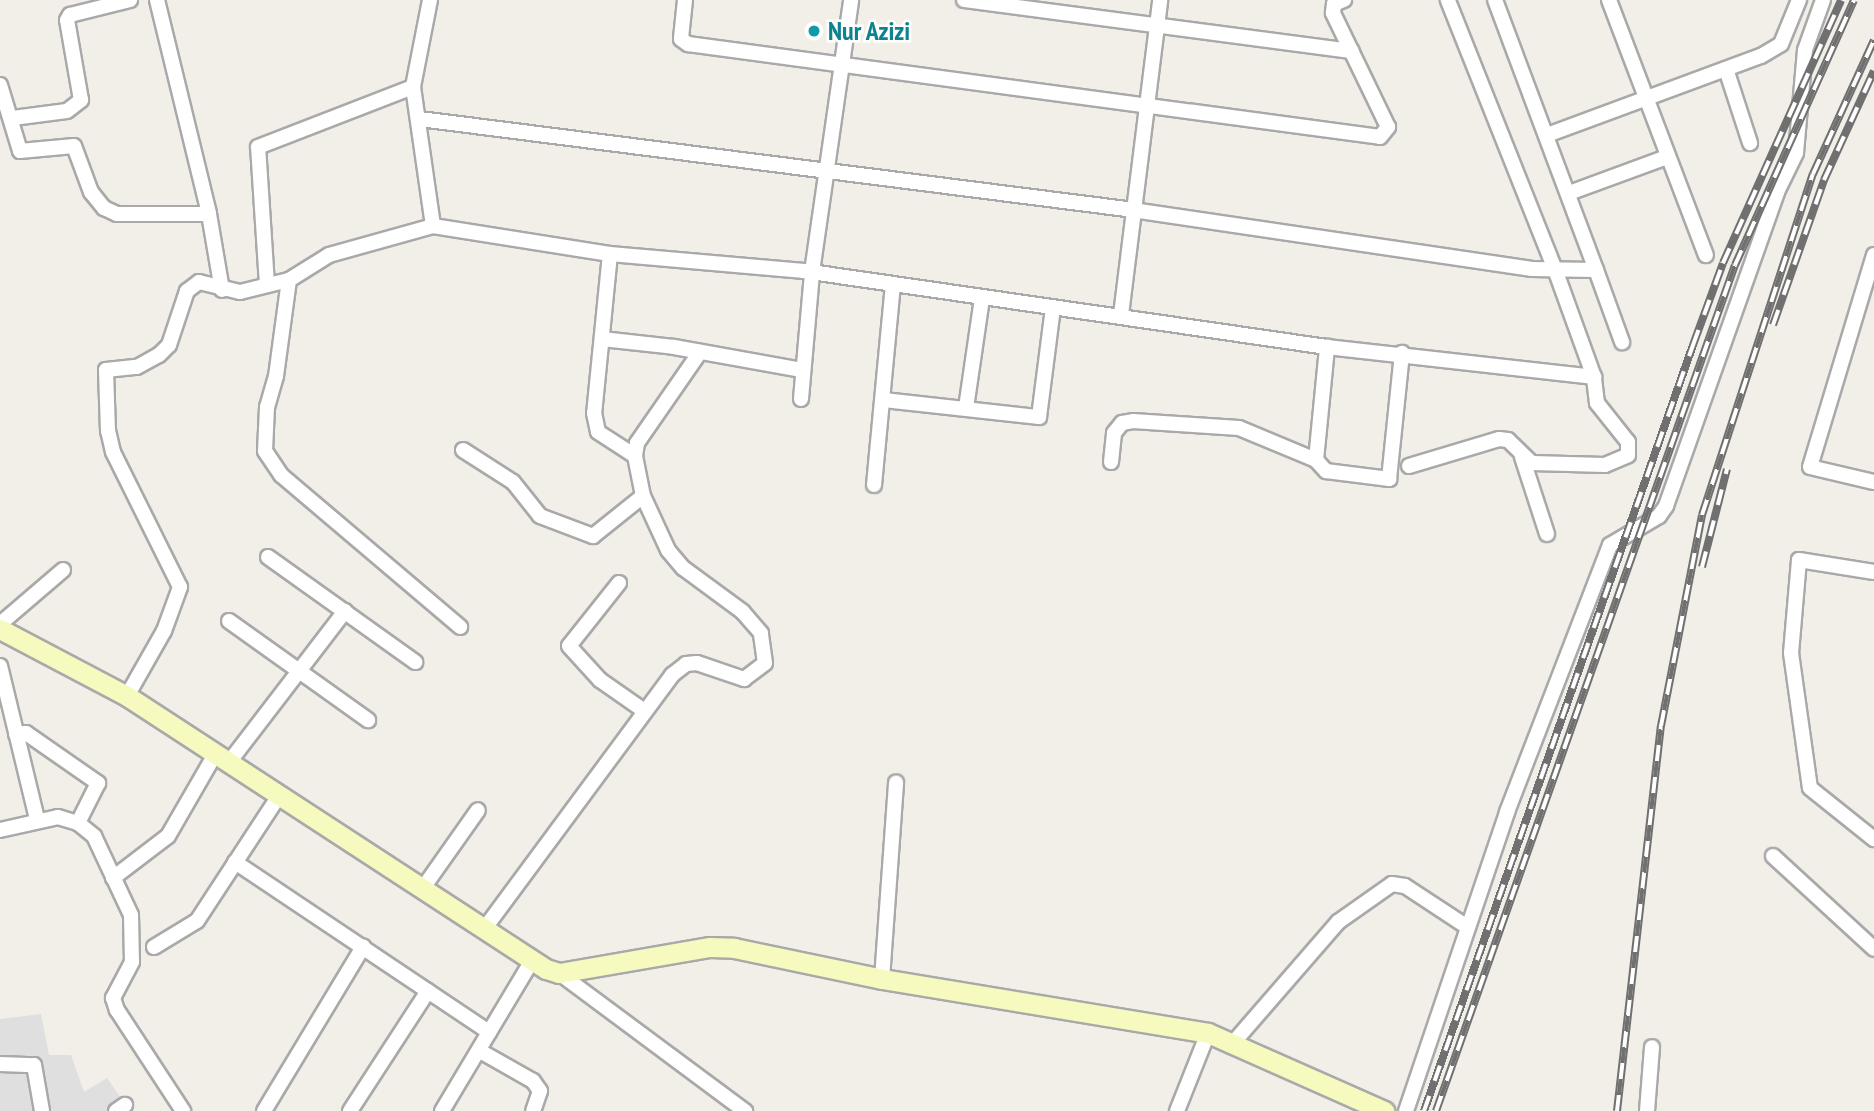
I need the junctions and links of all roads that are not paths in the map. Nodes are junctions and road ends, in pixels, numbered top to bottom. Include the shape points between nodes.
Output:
1 (130, 0) edge
2 (158, 0) edge
3 (430, 0) edge
4 (685, 0) edge
5 (851, 0) edge
6 (967, 0) edge
7 (1160, 0) edge
8 (1343, 0) edge
9 (1448, 0) edge
10 (1495, 0) edge
11 (1799, 0) edge
12 (1823, 0) edge
13 (1611, 1) edge
14 (1157, 22) junction
15 (1352, 51) junction
16 (840, 63) junction
17 (1726, 69) junction
18 (0, 85) edge
19 (414, 87) junction
20 (1646, 98) junction
21 (1149, 103) junction
22 (13, 118) junction
23 (421, 119) junction
24 (1547, 135) junction
25 (1750, 143) dead end
26 (1667, 157) junction
27 (827, 171) junction
28 (1569, 193) junction
29 (1132, 210) junction
30 (209, 214) junction
31 (433, 226) junction
32 (610, 254) junction
33 (1706, 255) dead end
34 (1874, 255) edge
35 (1596, 270) junction
36 (812, 272) junction
37 (1556, 272) junction
38 (289, 280) junction
39 (267, 285) junction
40 (893, 285) junction
41 (222, 290) junction
42 (982, 298) junction
43 (1053, 307) junction
44 (1121, 315) junction
45 (602, 339) junction
46 (1622, 342) dead end
47 (1327, 347) junction
48 (700, 352) junction
49 (1402, 353) junction
50 (802, 370) junction
51 (1594, 377) junction
52 (801, 399) dead end
53 (884, 400) junction
54 (966, 408) junction
55 (463, 450) dead end
56 (635, 456) junction
57 (1522, 457) junction
58 (1317, 460) junction
59 (1111, 462) dead end
60 (1409, 466) dead end
61 (1874, 482) edge
62 (874, 485) dead end
63 (643, 496) junction
64 (1547, 534) dead end
65 (268, 557) dead end
66 (63, 570) dead end
67 (1874, 572) edge
68 (619, 583) dead end
69 (345, 611) junction
70 (229, 621) dead end
71 (0, 626) edge
72 (460, 627) dead end
73 (415, 662) dead end
74 (0, 666) edge
75 (301, 673) junction
76 (127, 696) junction
77 (643, 710) junction
78 (368, 720) dead end
79 (16, 734) junction
80 (223, 757) junction
81 (896, 782) dead end
82 (280, 794) junction
83 (478, 810) dead end
84 (37, 819) junction
85 (78, 823) junction
86 (0, 830) edge
87 (1874, 839) edge
88 (1773, 856) dead end
89 (235, 862) junction
90 (113, 878) junction
91 (423, 888) junction
92 (1466, 926) junction
93 (485, 928) junction
94 (154, 947) dead end
95 (363, 947) junction
96 (1874, 949) edge
97 (531, 962) junction
98 (559, 973) junction
99 (882, 979) junction
100 (428, 991) junction
101 (488, 1032) junction
102 (1208, 1033) junction
103 (1233, 1043) junction
104 (1652, 1047) dead end
105 (480, 1051) junction
106 (0, 1064) edge
107 (42, 1111) edge
108 (183, 1111) edge
109 (264, 1111) edge
110 (350, 1111) edge
111 (442, 1111) edge
112 (533, 1111) edge
113 (745, 1111) edge
114 (1177, 1111) edge
115 (1384, 1111) edge
116 (1406, 1111) edge
117 (1647, 1111) edge

1 - 22 street via 70,15 67,20 81,100 67,111
2 - 30 street
3 - 19 street
4 - 16 street via 681,39 688,44
5 - 16 street
6 - 14 street
7 - 14 street
8 - 15 street via 1332,7
9 - 37 street
10 - 24 street
11 - 17 street via 1781,44
12 - 92 street via 1805,50 1796,153 1777,192 1666,506 1659,516 1610,545
13 - 20 street
14 - 15 street
14 - 21 street
15 - 21 street via 1388,127 1380,137
16 - 21 street
16 - 27 street
17 - 20 street
17 - 25 street
18 - 22 street
19 - 23 street
19 - 39 street via 258,147
20 - 24 street
20 - 26 street
21 - 29 street
22 - 30 street via 21,152 74,146 91,192 113,213
23 - 27 street
23 - 31 street
24 - 28 street
26 - 28 street
26 - 33 street
27 - 29 street
27 - 36 street
28 - 35 street
29 - 37 street
29 - 44 street
30 - 41 street
31 - 32 street
31 - 38 street via 329,255
32 - 36 street
32 - 45 street
34 - 61 street via 1810,467
35 - 37 street
35 - 46 street
36 - 40 street
36 - 50 street
37 - 51 street
38 - 39 street
38 - 72 street via 276,376 267,407 265,451 281,475
39 - 41 street via 240,292
40 - 42 street
40 - 53 street
41 - 76 street via 199,282 190,286 169,345 147,365 105,372 113,452 180,587 164,631
42 - 43 street
42 - 54 street
43 - 44 street
43 - 54 street via 1039,417
44 - 47 street
45 - 48 street
45 - 56 street via 593,407 598,432
47 - 49 street
47 - 58 street
48 - 50 street
48 - 56 street via 637,443
49 - 51 street
49 - 58 street via 1389,479 1326,471
50 - 52 street
51 - 57 street via 1597,403 1628,442 1628,455 1605,465 1532,463
53 - 54 street
53 - 62 street
55 - 63 street via 513,482 540,516 593,536
56 - 63 street
57 - 60 street via 1508,439 1499,439
57 - 64 street
58 - 59 street via 1238,428 1133,421 1122,423 1114,433
63 - 77 street via 668,550 683,569 743,612 761,633 765,663 744,679 698,663 686,664
65 - 69 street
66 - 71 street
67 - 87 street via 1799,560 1791,653 1810,788
68 - 77 street via 569,646 600,680
69 - 73 street
69 - 75 street
70 - 75 street
71 - 76 street
74 - 79 street
75 - 78 street
75 - 80 street
76 - 80 street
77 - 93 street
79 - 84 street
79 - 85 street via 26,733 98,783
80 - 82 street
80 - 90 street via 168,836
81 - 99 street
82 - 89 street
82 - 91 street
83 - 91 street
84 - 85 street via 58,817
84 - 86 street
85 - 90 street via 94,836
88 - 96 street
89 - 94 street via 197,921
89 - 95 street
90 - 108 street via 131,915 134,950 114,998 117,1010
91 - 93 street
92 - 103 street via 1405,886 1392,884 1338,922
92 - 116 street
93 - 97 street
95 - 100 street
95 - 109 street
97 - 98 street
97 - 101 street
98 - 99 street via 710,947
98 - 113 street
99 - 102 street
100 - 101 street
100 - 110 street
101 - 105 street
102 - 103 street
102 - 114 street
103 - 115 street
104 - 117 street
105 - 111 street
105 - 112 street via 533,1081 540,1091
106 - 107 street via 34,1065

